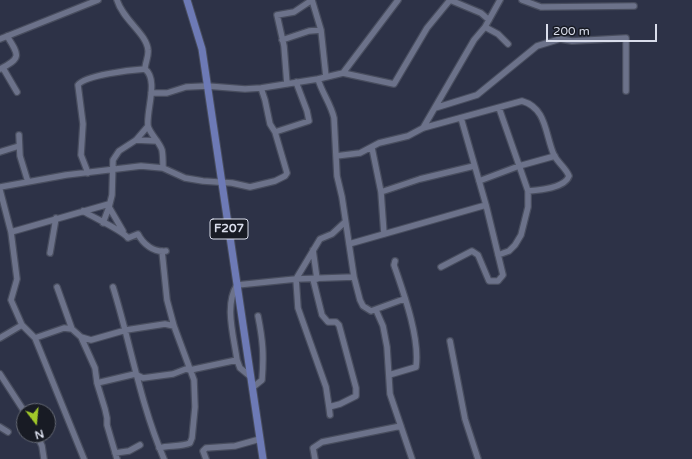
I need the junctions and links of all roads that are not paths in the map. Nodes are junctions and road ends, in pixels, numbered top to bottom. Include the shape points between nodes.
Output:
1 (98, 0) edge
2 (117, 0) edge
3 (187, 0) edge
4 (312, 0) edge
5 (398, 0) edge
6 (450, 0) edge
7 (500, 0) edge
8 (522, 0) edge
9 (634, 6) dead end
10 (489, 20) junction
11 (485, 27) junction
12 (321, 30) junction
13 (7, 36) junction
14 (0, 39) edge
15 (282, 40) junction
16 (508, 44) dead end
17 (1, 69) edge
18 (145, 69) junction
19 (343, 73) junction
20 (326, 77) junction
21 (318, 79) junction
22 (296, 82) junction
23 (287, 84) junction
24 (207, 86) junction
25 (261, 88) junction
26 (626, 91) dead end
27 (17, 92) dead end
28 (151, 93) junction
29 (435, 108) junction
30 (499, 108) junction
31 (461, 118) junction
32 (148, 126) junction
33 (424, 128) junction
34 (275, 132) junction
35 (19, 135) dead end
36 (136, 140) junction
37 (157, 141) junction
38 (19, 146) junction
39 (372, 148) junction
40 (0, 152) edge
41 (336, 156) junction
42 (555, 156) junction
43 (474, 166) junction
44 (519, 166) junction
45 (163, 168) junction
46 (113, 169) junction
47 (88, 173) junction
48 (479, 181) junction
49 (28, 182) junction
50 (222, 182) junction
51 (0, 186) edge
52 (0, 190) edge
53 (528, 191) junction
54 (381, 192) junction
55 (109, 205) junction
56 (486, 205) junction
57 (83, 211) junction
58 (56, 218) junction
59 (345, 222) junction
60 (103, 224) junction
61 (123, 231) junction
62 (11, 232) junction
63 (384, 234) junction
64 (349, 244) junction
65 (313, 250) junction
66 (50, 253) dead end
67 (498, 255) junction
68 (395, 261) dead end
69 (441, 267) dead end
70 (354, 277) junction
71 (296, 278) junction
72 (315, 279) junction
73 (238, 284) junction
74 (57, 287) dead end
75 (113, 287) dead end
76 (404, 299) junction
77 (376, 310) junction
78 (258, 316) dead end
79 (22, 325) junction
80 (174, 326) junction
81 (72, 329) junction
82 (126, 330) junction
83 (81, 337) junction
84 (0, 338) edge
85 (35, 338) junction
86 (450, 341) dead end
87 (237, 360) junction
88 (190, 370) junction
89 (0, 374) edge
90 (135, 374) junction
91 (389, 375) junction
92 (251, 377) junction
93 (97, 383) junction
94 (252, 388) junction
95 (19, 403) edge
96 (329, 406) junction
97 (330, 415) dead end
98 (401, 426) junction
99 (0, 427) edge
100 (8, 432) dead end
101 (260, 439) junction
102 (41, 443) edge
103 (140, 445) dead end
104 (159, 448) junction
105 (115, 453) junction
106 (44, 459) edge
107 (84, 459) edge
108 (117, 459) edge
109 (164, 459) edge
110 (206, 459) edge
111 (263, 459) edge
112 (315, 459) edge
113 (412, 459) edge
114 (478, 459) edge

1 - 13 street
2 - 18 street via 125,18 147,45 149,51
3 - 24 main road, F207 via 202,49
4 - 12 street
4 - 15 street via 294,12 277,15
5 - 19 street
6 - 10 street via 481,13
6 - 19 street via 427,28 396,83
7 - 10 street
8 - 9 street via 541,7
10 - 11 street
11 - 16 street via 498,34
11 - 29 street via 474,40
12 - 15 street via 309,31
12 - 20 street
13 - 14 street
13 - 17 street via 17,56 12,63
15 - 23 street
17 - 27 street
18 - 28 street via 150,78
18 - 47 street via 101,76 80,82 78,85 83,124 81,155
19 - 20 street
20 - 21 street
21 - 22 street
21 - 41 street via 332,110
22 - 23 street
22 - 34 street via 309,121
23 - 25 street
24 - 25 street
24 - 28 street
24 - 50 main road, F207
25 - 34 street via 270,124
26 - 29 street via 626,38 560,40 537,46 477,95
28 - 32 street
29 - 33 street
30 - 31 street
30 - 42 street via 517,100 531,103 541,114
30 - 44 street
31 - 33 street
31 - 43 street
32 - 36 street
32 - 37 street
33 - 39 street
34 - 50 street via 287,173 285,176 250,187
35 - 38 street
36 - 37 street
36 - 46 street via 120,151 113,160
37 - 45 street via 162,149
38 - 40 street
38 - 49 street
39 - 41 street via 360,153
39 - 54 street
41 - 59 street
42 - 44 street
42 - 53 street via 569,174 569,178 560,184
43 - 48 street
43 - 54 street via 420,179
44 - 48 street
44 - 53 street
45 - 46 street via 141,166
45 - 50 street via 185,178
46 - 47 street
46 - 55 street
47 - 49 street
48 - 56 street
49 - 51 street
50 - 73 main road, F207
52 - 62 street
53 - 67 street via 528,207 516,245
54 - 63 street
55 - 57 street
55 - 60 street
55 - 61 street
56 - 63 street
56 - 67 street
57 - 58 street
57 - 60 street
58 - 62 street
58 - 66 street
59 - 64 street
59 - 65 street via 332,234 320,238
60 - 61 street
61 - 80 street via 128,238 138,234 151,248 164,251 167,300
62 - 79 street via 17,279 11,300
63 - 64 street
64 - 70 street
65 - 71 street
65 - 72 street
67 - 69 street via 503,275 501,279 492,282 487,279 478,254 472,251
68 - 76 street
70 - 72 street
70 - 77 street via 363,306 367,310
71 - 72 street
71 - 73 street
71 - 96 street via 298,308 326,387
72 - 96 street via 322,315 328,322 336,322 339,325 356,388 356,396 351,400
73 - 87 street via 234,290 231,310
73 - 92 main road, F207
74 - 81 street
75 - 82 street
76 - 77 street
76 - 91 street via 412,321 417,362 416,367
77 - 91 street via 383,326
78 - 94 street via 264,350 262,380
79 - 84 street
79 - 85 street
80 - 82 street via 165,324
80 - 88 street
81 - 83 street
81 - 85 street via 64,328
82 - 83 street via 92,340
82 - 90 street
83 - 93 street via 95,368
85 - 107 street
86 - 114 street via 465,419
87 - 88 street
87 - 92 street via 240,368
88 - 90 street via 143,378
88 - 104 street via 195,393 192,438 190,443 184,446
89 - 95 street
90 - 93 street
90 - 104 street
91 - 98 street via 390,394
92 - 94 main road, F207
93 - 105 street
94 - 101 main road, F207
96 - 97 street
98 - 112 street via 322,442 313,448
98 - 113 street
99 - 100 street
101 - 110 street via 235,446 206,448 203,451
101 - 111 main road, F207
102 - 106 street
103 - 105 street
104 - 109 street
105 - 108 street

